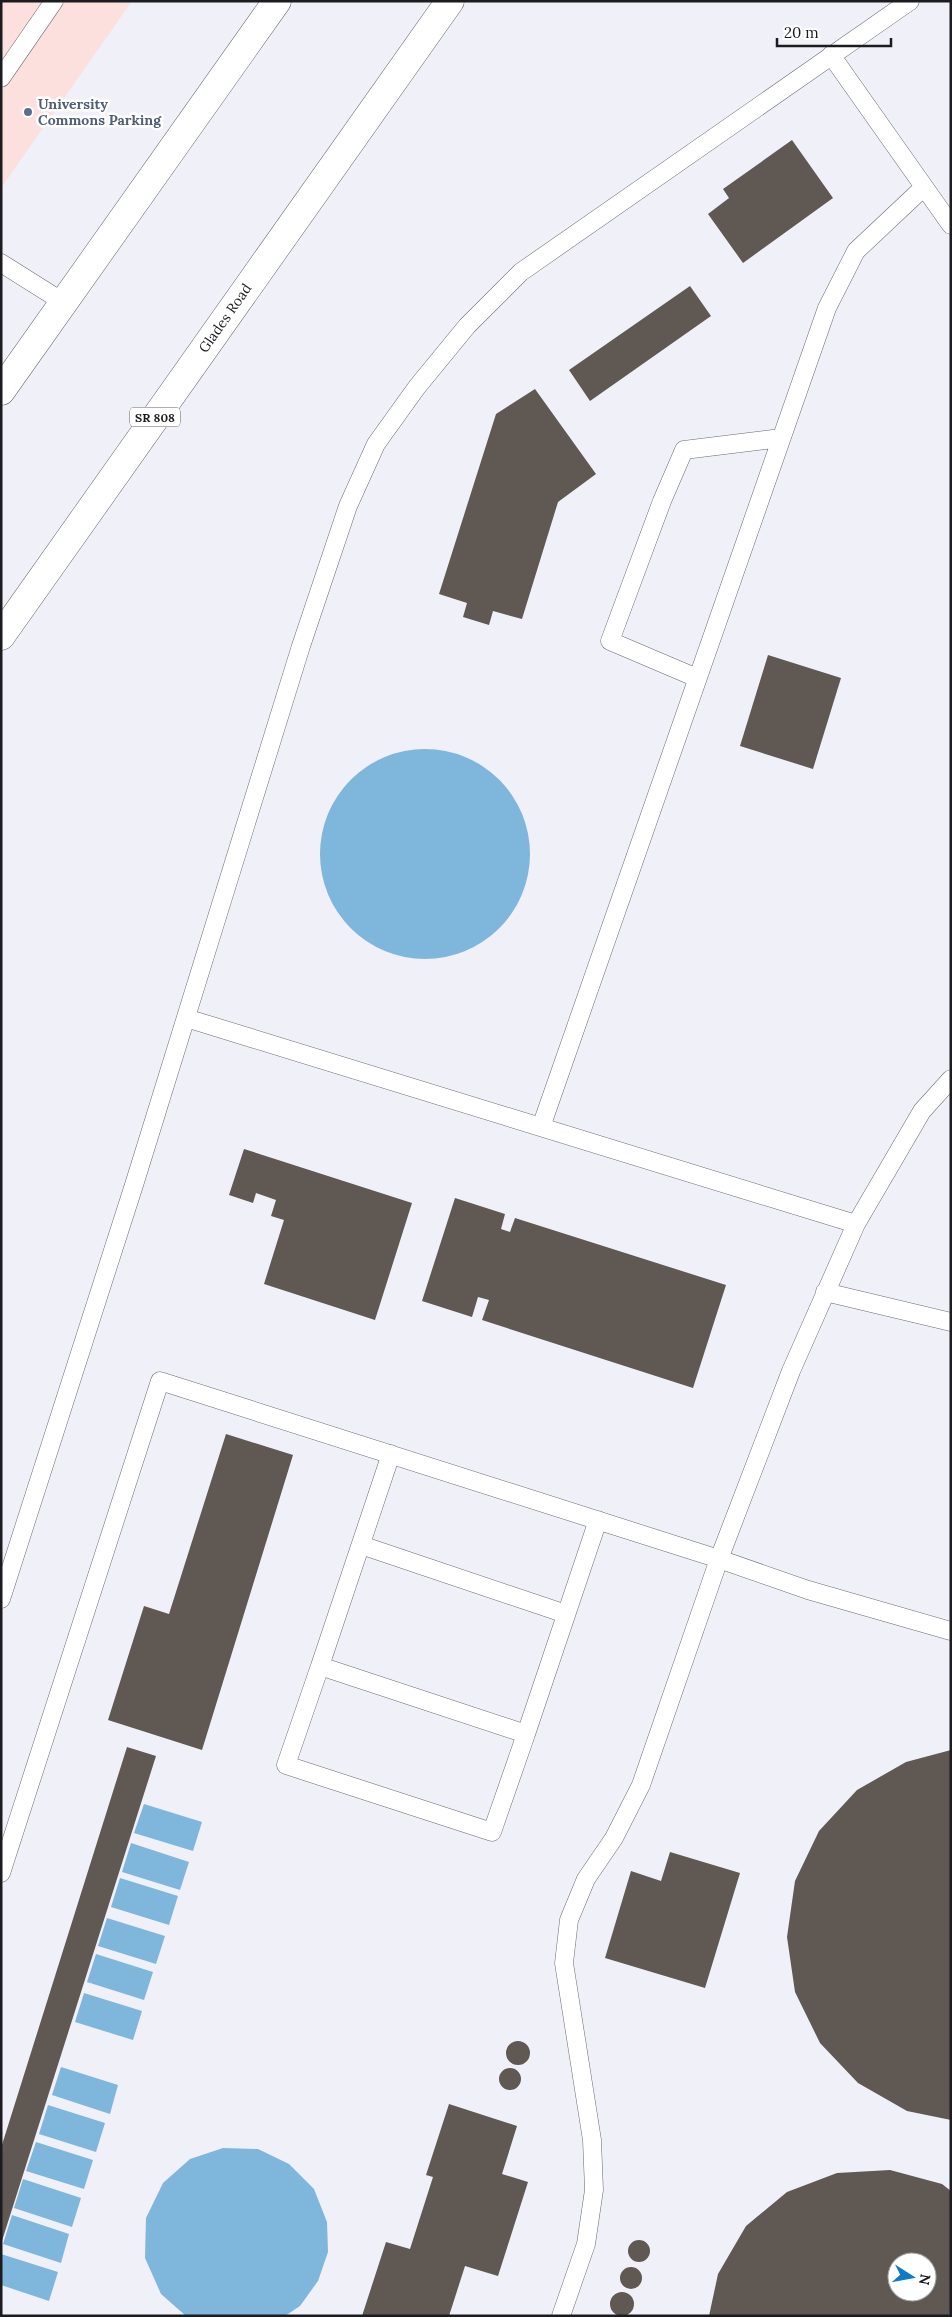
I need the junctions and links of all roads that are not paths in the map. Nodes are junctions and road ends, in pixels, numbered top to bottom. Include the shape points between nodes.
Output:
1 (54, 1) edge
2 (276, 1) edge
3 (450, 1) edge
4 (910, 1) edge
5 (831, 55) junction
6 (1, 78) edge
7 (924, 187) junction
8 (951, 225) edge
9 (1, 263) edge
10 (63, 302) junction
11 (1, 391) edge
12 (781, 438) junction
13 (1, 636) edge
14 (697, 678) junction
15 (186, 1018) junction
16 (951, 1079) edge
17 (541, 1127) junction
18 (856, 1224) junction
19 (826, 1292) junction
20 (951, 1322) edge
21 (390, 1454) junction
22 (598, 1520) junction
23 (360, 1545) junction
24 (719, 1559) junction
25 (1, 1599) edge
26 (566, 1614) junction
27 (951, 1631) edge
28 (320, 1666) junction
29 (526, 1734) junction
30 (1, 1873) edge
31 (561, 2316) edge

1 - 6 lane
2 - 10 main road
3 - 13 main road, Glades Road / SR 808
4 - 5 lane
5 - 7 lane
5 - 15 lane via 521,272 467,326 376,444 348,506 301,646
7 - 8 lane
7 - 12 lane via 856,251 827,308
9 - 10 lane
10 - 11 main road
12 - 14 lane
12 - 14 lane via 684,450 610,641
14 - 17 lane
15 - 17 lane
15 - 25 lane
16 - 18 lane via 922,1112
17 - 18 lane
18 - 19 lane
19 - 20 lane
19 - 24 lane via 791,1371
21 - 22 lane
21 - 23 lane
21 - 30 lane via 160,1381
22 - 24 lane
22 - 26 lane
23 - 26 lane
23 - 28 lane
24 - 27 lane via 808,1590
24 - 31 lane via 641,1785 614,1838 586,1880 569,1920 564,1963 592,2140 594,2190 586,2244
26 - 29 lane
28 - 29 lane
28 - 29 lane via 286,1765 492,1832

